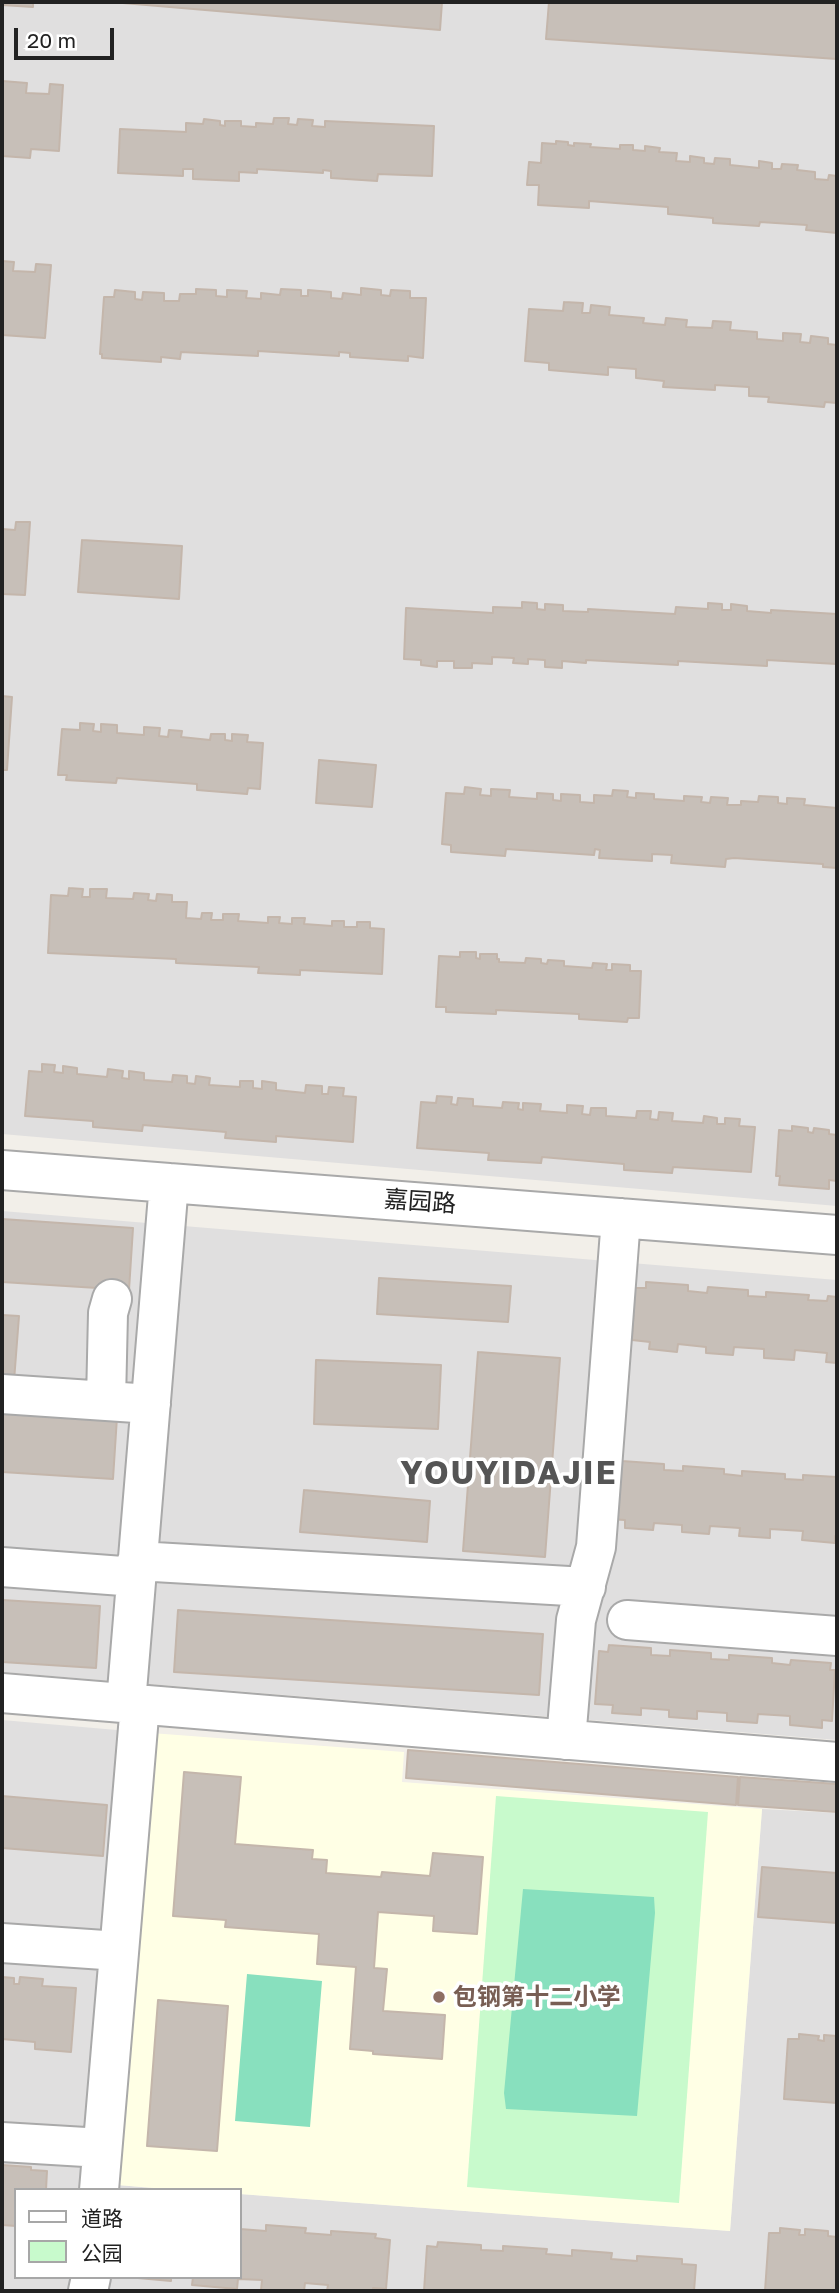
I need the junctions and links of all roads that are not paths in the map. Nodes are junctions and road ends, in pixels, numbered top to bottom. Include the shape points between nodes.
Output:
1 (2, 1170) edge
2 (169, 1183) junction
3 (621, 1218) junction
4 (837, 1235) edge
5 (112, 1299) dead end
6 (2, 1394) edge
7 (106, 1401) junction
8 (151, 1404) junction
9 (2, 1567) edge
10 (137, 1569) junction
11 (586, 1587) junction
12 (627, 1620) dead end
13 (837, 1636) edge
14 (2, 1693) edge
15 (133, 1704) junction
16 (566, 1740) junction
17 (837, 1762) edge
18 (2, 1943) edge
19 (119, 1951) junction
20 (2, 2142) edge
21 (102, 2148) junction
22 (99, 2188) edge

1 - 2 street, 嘉园路
2 - 3 street, 嘉园路
2 - 8 street
3 - 4 street, 嘉园路
3 - 11 street via 596,1547
5 - 7 street
6 - 7 street
7 - 8 street
8 - 10 street
9 - 10 street
10 - 11 street
10 - 15 street
11 - 16 street via 576,1620
12 - 13 street
14 - 15 street
15 - 16 street
15 - 19 street
16 - 17 street
18 - 19 street
19 - 21 street
20 - 21 street
21 - 22 street

